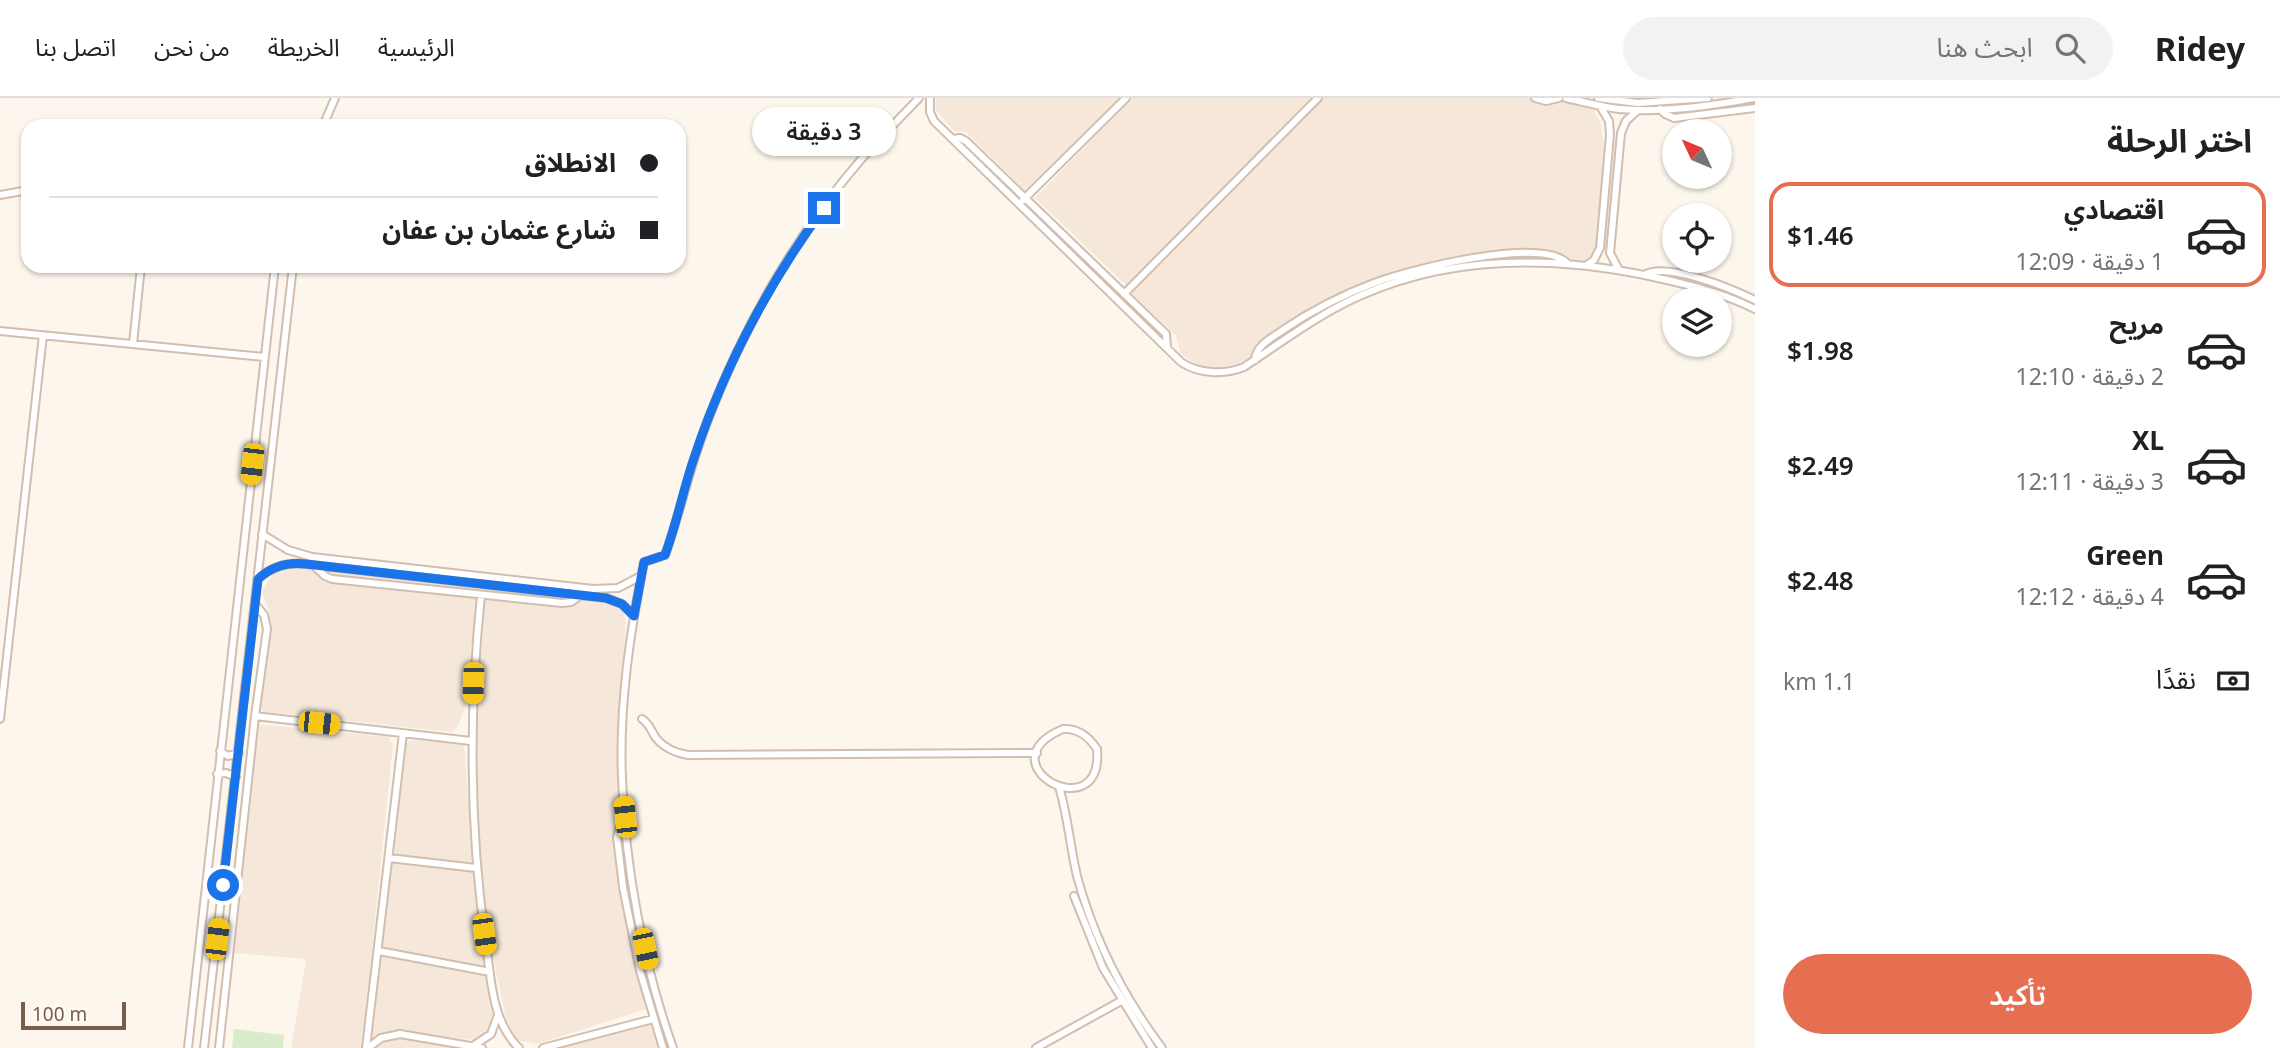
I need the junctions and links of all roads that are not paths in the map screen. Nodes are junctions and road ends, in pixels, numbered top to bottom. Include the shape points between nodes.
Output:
1 (335, 98) edge
2 (919, 98) edge
3 (930, 98) edge
4 (1126, 98) edge
5 (1318, 98) edge
6 (1535, 98) edge
7 (1559, 98) edge
8 (1566, 98) edge
9 (1709, 98) edge
10 (1754, 98) edge
11 (1599, 102) edge
12 (1755, 107) edge
13 (1640, 109) junction
14 (1660, 109) junction
15 (326, 119) edge
16 (953, 139) junction
17 (21, 191) edge
18 (0, 195) edge
19 (1026, 198) junction
20 (1020, 204) junction
21 (1587, 265) junction
22 (1619, 270) junction
23 (140, 273) edge
24 (274, 273) edge
25 (292, 273) edge
26 (1644, 275) junction
27 (1125, 293) junction
28 (1755, 300) edge
29 (1755, 309) edge
30 (0, 331) edge
31 (43, 335) junction
32 (132, 344) junction
33 (1167, 348) junction
34 (264, 357) junction
35 (262, 534) junction
36 (313, 565) junction
37 (641, 576) junction
38 (258, 579) junction
39 (481, 594) junction
40 (581, 595) junction
41 (255, 604) junction
42 (634, 616) junction
43 (255, 716) junction
44 (0, 719) edge
45 (642, 719) dead end
46 (403, 733) junction
47 (471, 740) junction
48 (220, 751) junction
49 (239, 753) junction
50 (1037, 753) junction
51 (217, 774) junction
52 (236, 777) junction
53 (1059, 787) junction
54 (625, 817) junction
55 (389, 858) junction
56 (476, 868) junction
57 (1074, 896) dead end
58 (379, 951) junction
59 (490, 972) junction
60 (1121, 1001) junction
61 (498, 1013) junction
62 (653, 1019) junction
63 (473, 1046) junction
64 (188, 1048) edge
65 (204, 1048) edge
66 (219, 1048) edge
67 (367, 1048) edge
68 (482, 1048) edge
69 (519, 1048) edge
70 (543, 1048) edge
71 (663, 1048) edge
72 (673, 1048) edge
73 (1036, 1048) edge
74 (1152, 1048) edge
75 (1162, 1048) edge

1 - 15 street
2 - 37 street via 837,190 765,299 709,416 665,555 644,562
3 - 16 street via 932,117
4 - 19 street
5 - 27 street
6 - 7 street
8 - 11 street
9 - 11 street
10 - 14 street
11 - 13 street
11 - 21 street via 1611,135 1600,248
12 - 14 street via 1674,118
13 - 14 street
13 - 22 street via 1629,117 1621,133 1610,249
16 - 19 street via 966,141
16 - 20 street
17 - 18 street
19 - 20 street
19 - 27 street
20 - 33 street
21 - 22 street
21 - 33 street via 1491,263 1392,284 1332,310 1232,371 1200,371
22 - 26 street
23 - 32 street
24 - 34 street
25 - 35 street
26 - 28 street via 1656,270 1675,273
26 - 29 street via 1709,290
27 - 33 street via 1166,334
30 - 31 street
31 - 32 street
31 - 44 street
32 - 34 street
34 - 48 street
35 - 37 street via 288,550 312,557 580,587 618,588
35 - 38 street
36 - 38 street via 283,565
36 - 39 street via 332,579
36 - 40 street
37 - 42 street
38 - 41 street
39 - 40 street via 562,603
39 - 47 street
40 - 42 street via 617,601
41 - 43 street via 267,629
41 - 49 street
42 - 54 street via 623,724
43 - 46 street
43 - 66 street
45 - 50 street via 665,746 688,755
46 - 47 street
46 - 55 street
47 - 56 street
48 - 49 street via 228,756
48 - 51 street
49 - 52 street
50 - 53 street via 1038,771
50 - 53 street via 1057,732 1070,729 1083,733 1097,749 1098,760 1090,778 1075,787
51 - 52 street
51 - 64 street
52 - 65 street
53 - 75 street via 1093,927 1126,994
54 - 62 street via 617,837 622,877
54 - 72 street via 641,931
55 - 56 street
55 - 58 street
56 - 59 street
57 - 60 street
58 - 59 street
58 - 67 street
59 - 61 street
60 - 73 street
60 - 74 street
61 - 63 street via 491,1034
61 - 69 street
62 - 70 street
62 - 71 street
63 - 67 street via 400,1034 381,1038
63 - 68 street

